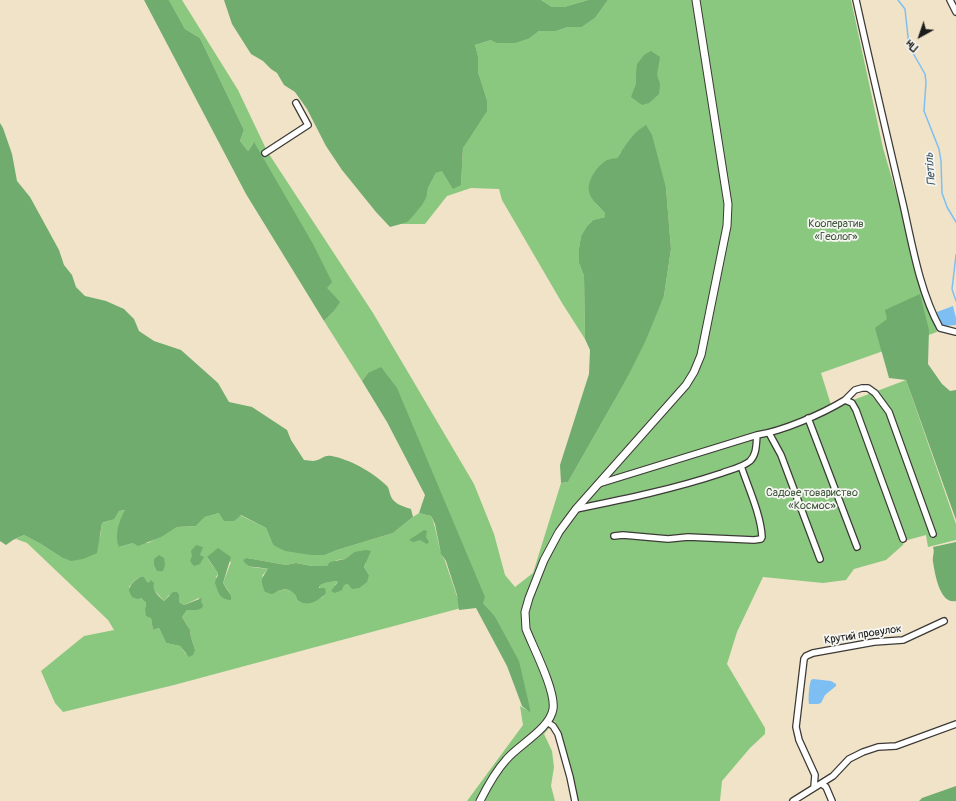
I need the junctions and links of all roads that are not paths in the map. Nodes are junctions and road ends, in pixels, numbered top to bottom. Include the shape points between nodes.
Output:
1 (696, 0) edge
2 (856, 0) edge
3 (950, 0) edge
4 (956, 12) edge
5 (296, 103) dead end
6 (265, 153) dead end
7 (956, 332) edge
8 (845, 400) junction
9 (808, 418) junction
10 (769, 433) junction
11 (756, 435) junction
12 (741, 466) junction
13 (598, 484) junction
14 (576, 509) junction
15 (932, 534) dead end
16 (614, 536) dead end
17 (904, 539) dead end
18 (857, 547) dead end
19 (820, 558) dead end
20 (944, 621) dead end
21 (547, 722) junction
22 (956, 724) edge
23 (822, 784) junction
24 (814, 787) junction
25 (480, 801) edge
26 (575, 801) edge
27 (793, 801) edge
28 (832, 801) edge

1 - 13 street via 728,204 727,226 709,321 701,355 686,384
2 - 7 street via 880,112 919,270 940,328
3 - 4 street
5 - 6 street via 308,125
8 - 9 street
8 - 15 street via 855,390 868,388 889,412
8 - 17 street via 852,403 856,410
9 - 10 street
9 - 18 street
10 - 11 street
10 - 19 street via 781,455
11 - 12 street via 754,456
11 - 13 street
12 - 14 street via 693,483
12 - 16 street via 760,522 761,539
13 - 14 street
14 - 21 street via 550,545 525,612 526,629 552,698 553,708
20 - 24 street, Крутий провулок via 903,640 874,642 806,656 796,727 815,775
21 - 25 street via 505,761 491,779
21 - 26 street via 558,734
22 - 23 street via 896,746 878,746 863,752 849,759
23 - 24 street
23 - 28 street
24 - 27 street

